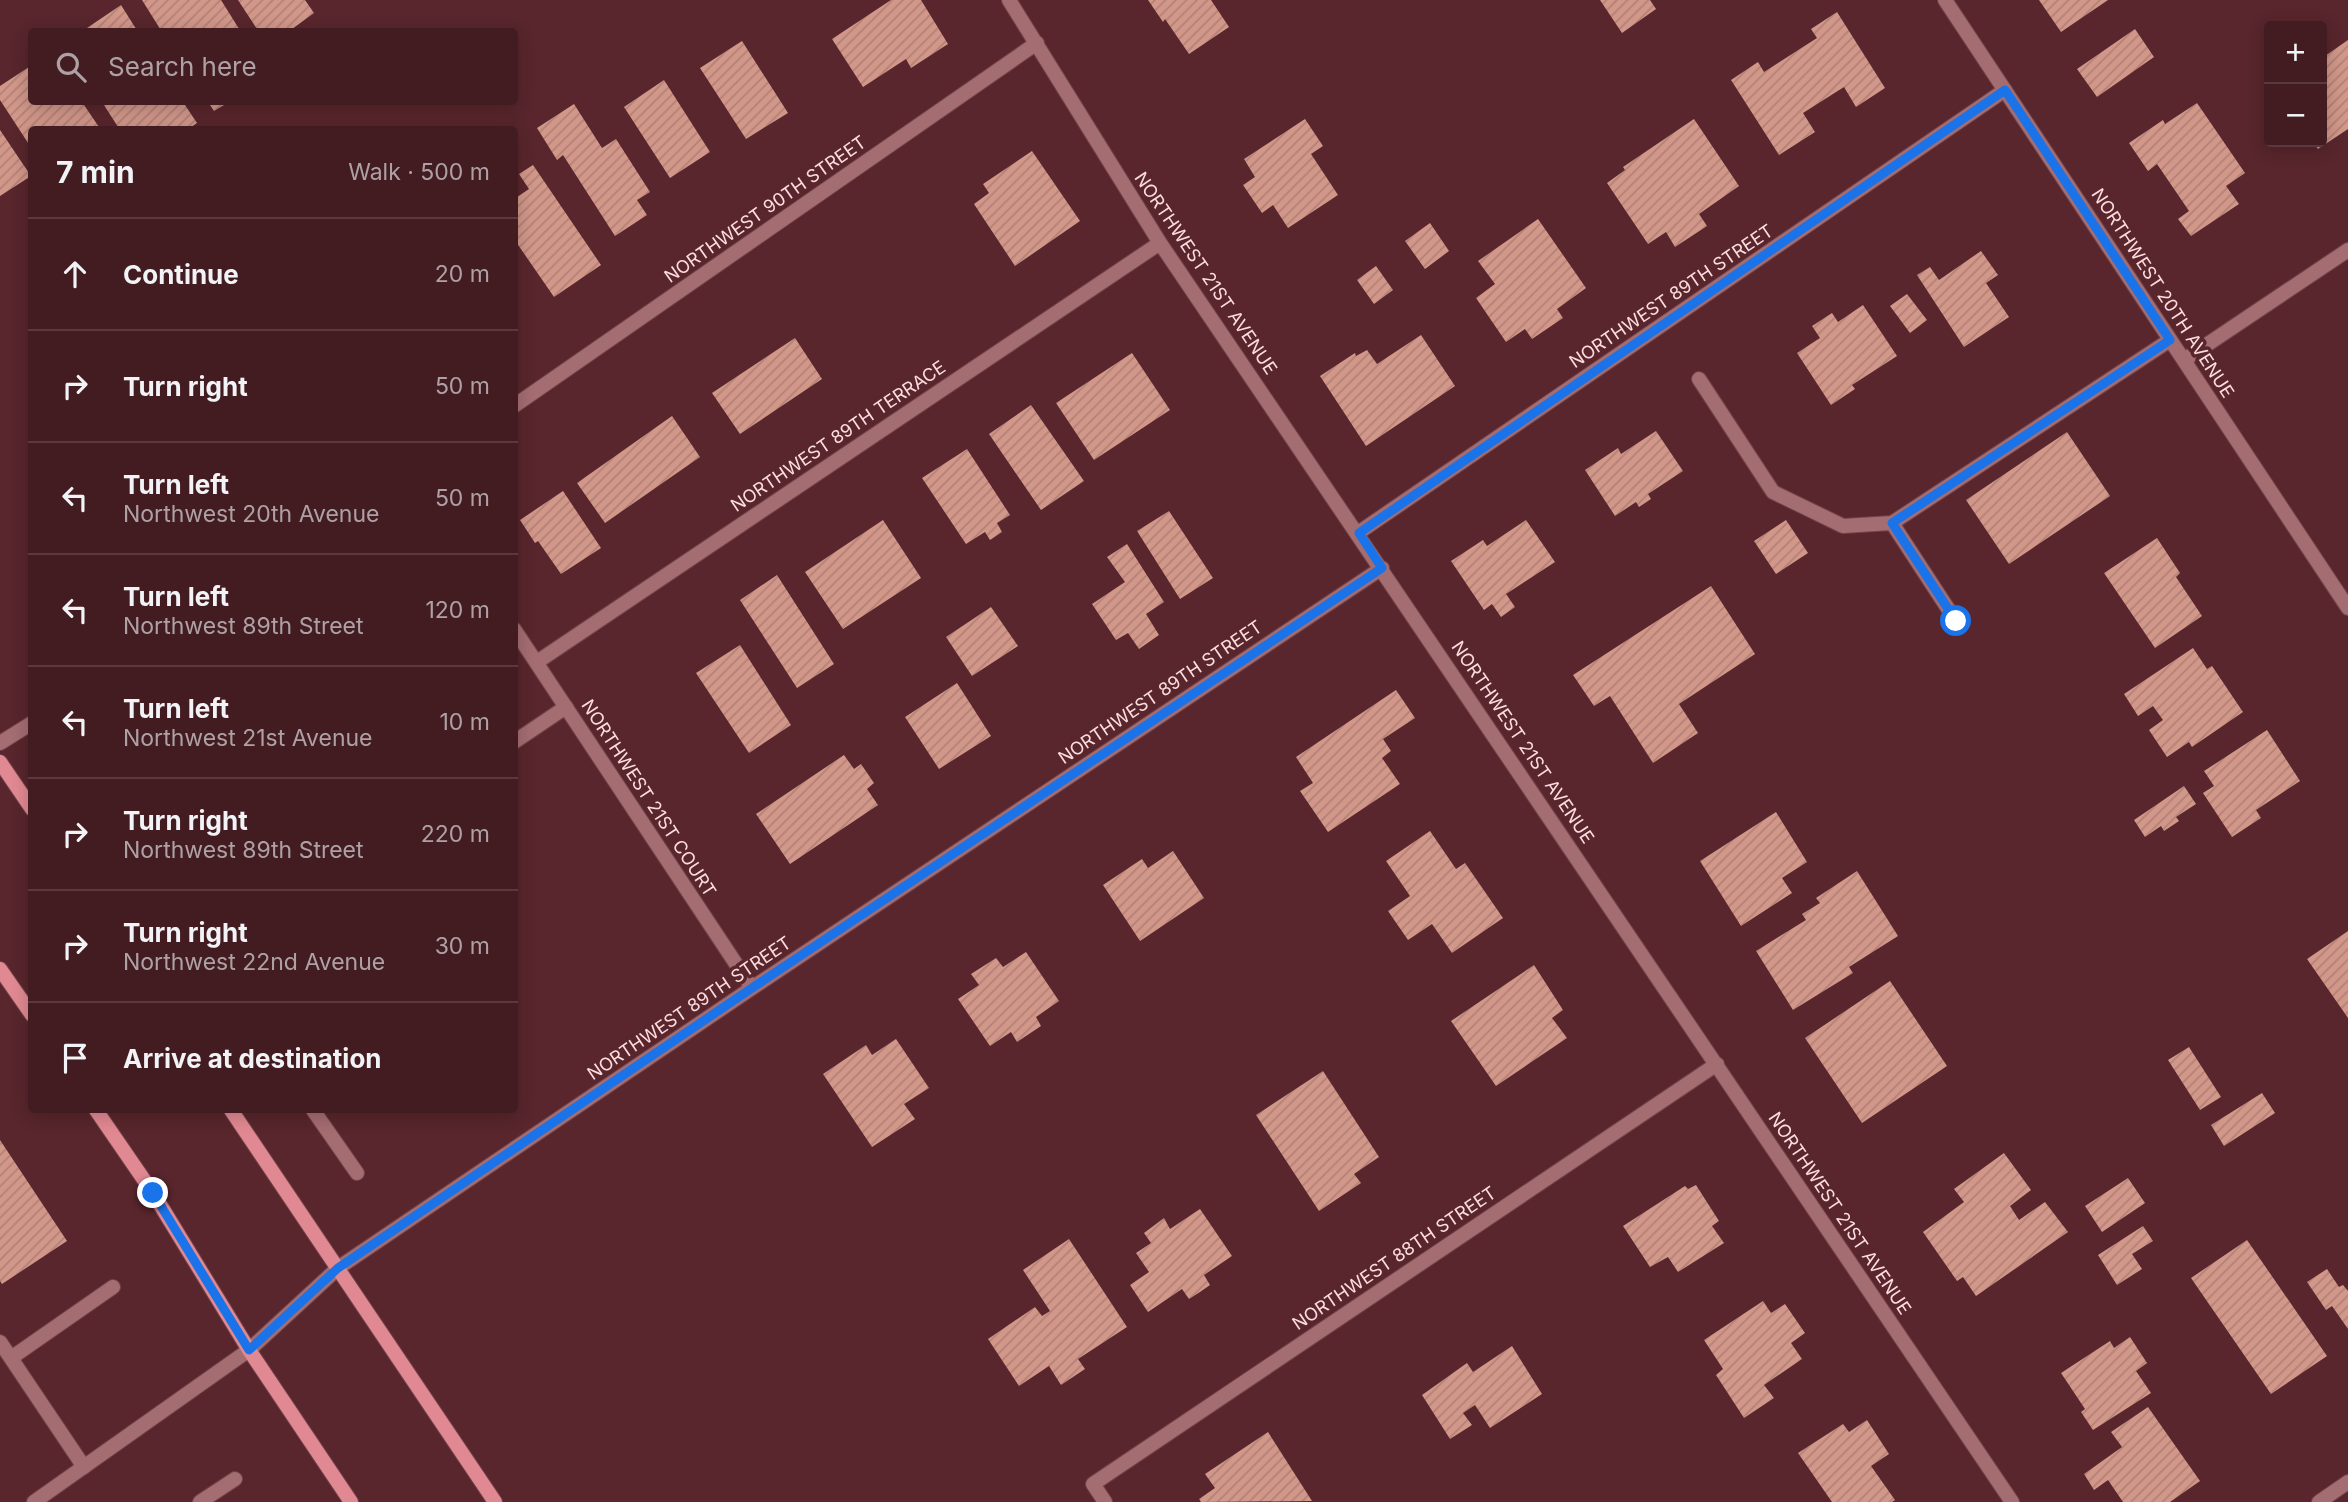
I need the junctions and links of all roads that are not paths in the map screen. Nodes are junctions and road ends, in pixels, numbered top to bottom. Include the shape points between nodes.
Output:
1 (1009, 0) edge
2 (1945, 0) edge
3 (1037, 43) junction
4 (2005, 90) junction
5 (1160, 243) junction
6 (2348, 250) edge
7 (2170, 340) junction
8 (2184, 360) junction
9 (1699, 379) dead end
10 (518, 403) edge
11 (1892, 523) junction
12 (1359, 533) junction
13 (1382, 568) junction
14 (2348, 608) edge
15 (1956, 621) dead end
16 (518, 635) edge
17 (537, 662) junction
18 (566, 707) junction
19 (28, 726) edge
20 (518, 738) edge
21 (0, 743) edge
22 (0, 762) edge
23 (28, 803) edge
24 (0, 969) edge
25 (5, 986) edge
26 (752, 988) junction
27 (28, 1011) edge
28 (1717, 1064) junction
29 (98, 1113) edge
30 (233, 1113) edge
31 (315, 1113) edge
32 (358, 1173) dead end
33 (338, 1268) junction
34 (113, 1287) dead end
35 (0, 1342) edge
36 (249, 1350) junction
37 (12, 1358) junction
38 (83, 1468) junction
39 (235, 1479) dead end
40 (2348, 1482) edge
41 (50, 1498) edge
42 (34, 1502) edge
43 (200, 1502) edge
44 (351, 1502) edge
45 (495, 1502) edge
46 (1105, 1502) edge
47 (2012, 1502) edge
48 (2319, 1502) edge

1 - 3 street, NORTHWEST 21ST AVENUE
2 - 4 street, NORTHWEST 20TH AVENUE
3 - 5 street, NORTHWEST 21ST AVENUE
3 - 10 street, NORTHWEST 90TH STREET
4 - 7 street, NORTHWEST 20TH AVENUE
4 - 12 street, NORTHWEST 89TH STREET
5 - 12 street, NORTHWEST 21ST AVENUE
5 - 17 street, NORTHWEST 89TH TERRACE
6 - 8 street
7 - 8 street, NORTHWEST 20TH AVENUE
7 - 11 street
8 - 14 street, NORTHWEST 20TH AVENUE
9 - 11 street via 1773,492 1843,526
11 - 15 street
12 - 13 street, NORTHWEST 21ST AVENUE
13 - 26 street, NORTHWEST 89TH STREET
13 - 28 street, NORTHWEST 21ST AVENUE
16 - 17 street, NORTHWEST 21ST COURT
17 - 18 street, NORTHWEST 21ST COURT
18 - 20 street
18 - 26 street, NORTHWEST 21ST COURT
19 - 21 street
22 - 23 main road
24 - 25 main road
25 - 27 main road
26 - 33 street, NORTHWEST 89TH STREET
28 - 46 street, NORTHWEST 88TH STREET via 1093,1484
28 - 47 street, NORTHWEST 21ST AVENUE
29 - 36 main road
30 - 33 main road
31 - 32 street
33 - 36 street, NORTHWEST 89TH STREET
33 - 45 main road
34 - 37 street
35 - 37 street
36 - 38 street, NORTHWEST 89TH STREET
36 - 44 main road
37 - 38 street
38 - 41 street, NORTHWEST 89TH STREET
39 - 43 street
40 - 48 street
41 - 42 street, NORTHWEST 89TH STREET

